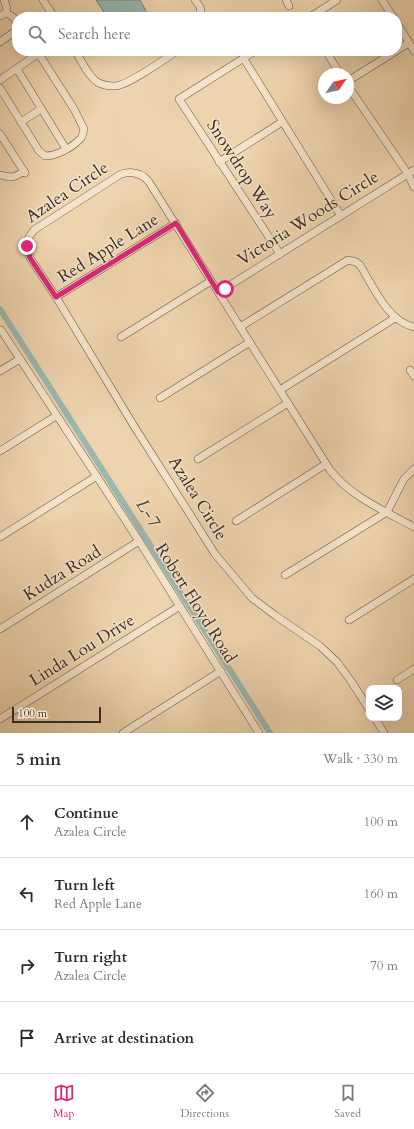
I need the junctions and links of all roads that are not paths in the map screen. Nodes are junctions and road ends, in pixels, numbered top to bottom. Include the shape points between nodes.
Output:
1 (4, 0) edge
2 (43, 0) edge
3 (195, 0) edge
4 (337, 0) edge
5 (382, 0) edge
6 (51, 12) edge
7 (201, 12) edge
8 (318, 12) edge
9 (390, 12) edge
10 (3, 15) edge
11 (402, 32) edge
12 (12, 34) edge
13 (0, 42) edge
14 (409, 43) junction
15 (402, 48) edge
16 (414, 51) edge
17 (33, 56) edge
18 (41, 56) edge
19 (78, 56) edge
20 (169, 56) edge
21 (247, 56) edge
22 (329, 56) edge
23 (389, 56) edge
24 (244, 58) junction
25 (336, 68) edge
26 (17, 69) junction
27 (354, 77) edge
28 (0, 80) edge
29 (0, 88) edge
30 (354, 94) edge
31 (41, 109) junction
32 (22, 122) junction
33 (282, 122) junction
34 (0, 134) edge
35 (66, 149) junction
36 (219, 162) junction
37 (411, 172) edge
38 (0, 175) edge
39 (414, 187) edge
40 (341, 216) junction
41 (176, 223) junction
42 (280, 254) junction
43 (211, 281) junction
44 (218, 292) junction
45 (56, 297) junction
46 (395, 318) junction
47 (240, 327) junction
48 (414, 328) edge
49 (1, 330) edge
50 (121, 337) dead end
51 (250, 342) junction
52 (20, 359) junction
53 (0, 371) edge
54 (280, 390) junction
55 (160, 398) dead end
56 (288, 403) junction
57 (56, 416) junction
58 (0, 451) edge
59 (198, 460) dead end
60 (326, 464) junction
61 (414, 469) edge
62 (97, 476) junction
63 (387, 512) junction
64 (236, 521) dead end
65 (414, 527) edge
66 (0, 537) edge
67 (139, 541) junction
68 (284, 576) dead end
69 (414, 580) edge
70 (180, 606) junction
71 (349, 620) dead end
72 (0, 629) edge
73 (414, 669) edge
74 (221, 671) junction
75 (397, 680) dead end
76 (366, 704) edge
77 (0, 719) edge
78 (377, 721) edge
79 (122, 733) edge
80 (259, 733) edge
81 (384, 733) edge

1 - 10 street via 7,8
2 - 6 street
3 - 7 street
4 - 8 street
5 - 9 street
11 - 14 street
12 - 13 street
14 - 15 street
14 - 16 street
17 - 26 street
18 - 35 street via 84,129 82,137
19 - 20 street via 97,82 116,86 128,82
21 - 24 street
22 - 25 street
23 - 27 street
24 - 33 street
24 - 36 street, Snowdrop Way via 179,99
26 - 28 street
26 - 31 street
29 - 32 street
30 - 37 street
31 - 32 street
31 - 35 street
32 - 35 street via 39,151 45,156
33 - 36 street
33 - 40 street
34 - 38 street via 24,172 10,178
36 - 42 street, Snowdrop Way
37 - 39 street
37 - 40 street, Victoria Woods Circle
40 - 42 street, Victoria Woods Circle
41 - 43 street, Azalea Circle
41 - 45 street, Red Apple Lane
41 - 45 street, Azalea Circle via 146,179 136,173 121,174 31,233 27,246 30,258
42 - 44 street, Victoria Woods Circle
43 - 44 street, Azalea Circle
43 - 50 street
44 - 47 street, Azalea Circle
45 - 76 street, Azalea Circle via 215,554 252,598 320,646 337,662
46 - 47 street via 360,265 348,260
46 - 48 street
46 - 54 street
47 - 51 street, Azalea Circle
49 - 52 street, Robert Floyd Road
51 - 54 street, Azalea Circle
51 - 55 street
52 - 53 street
52 - 57 street, Robert Floyd Road
54 - 56 street, Azalea Circle
56 - 59 street
56 - 60 street, Azalea Circle
57 - 58 street
57 - 62 street, Robert Floyd Road
60 - 63 street, Azalea Circle via 344,486
60 - 64 street
61 - 63 street via 404,479
62 - 66 street
62 - 67 street, Robert Floyd Road
63 - 65 street, Azalea Circle
63 - 68 street
67 - 70 street, Robert Floyd Road
67 - 72 street, Kudza Road
69 - 71 street
70 - 74 street, Robert Floyd Road
70 - 77 street, Linda Lou Drive
73 - 75 street
74 - 79 street
74 - 80 street, Robert Floyd Road
78 - 81 street

